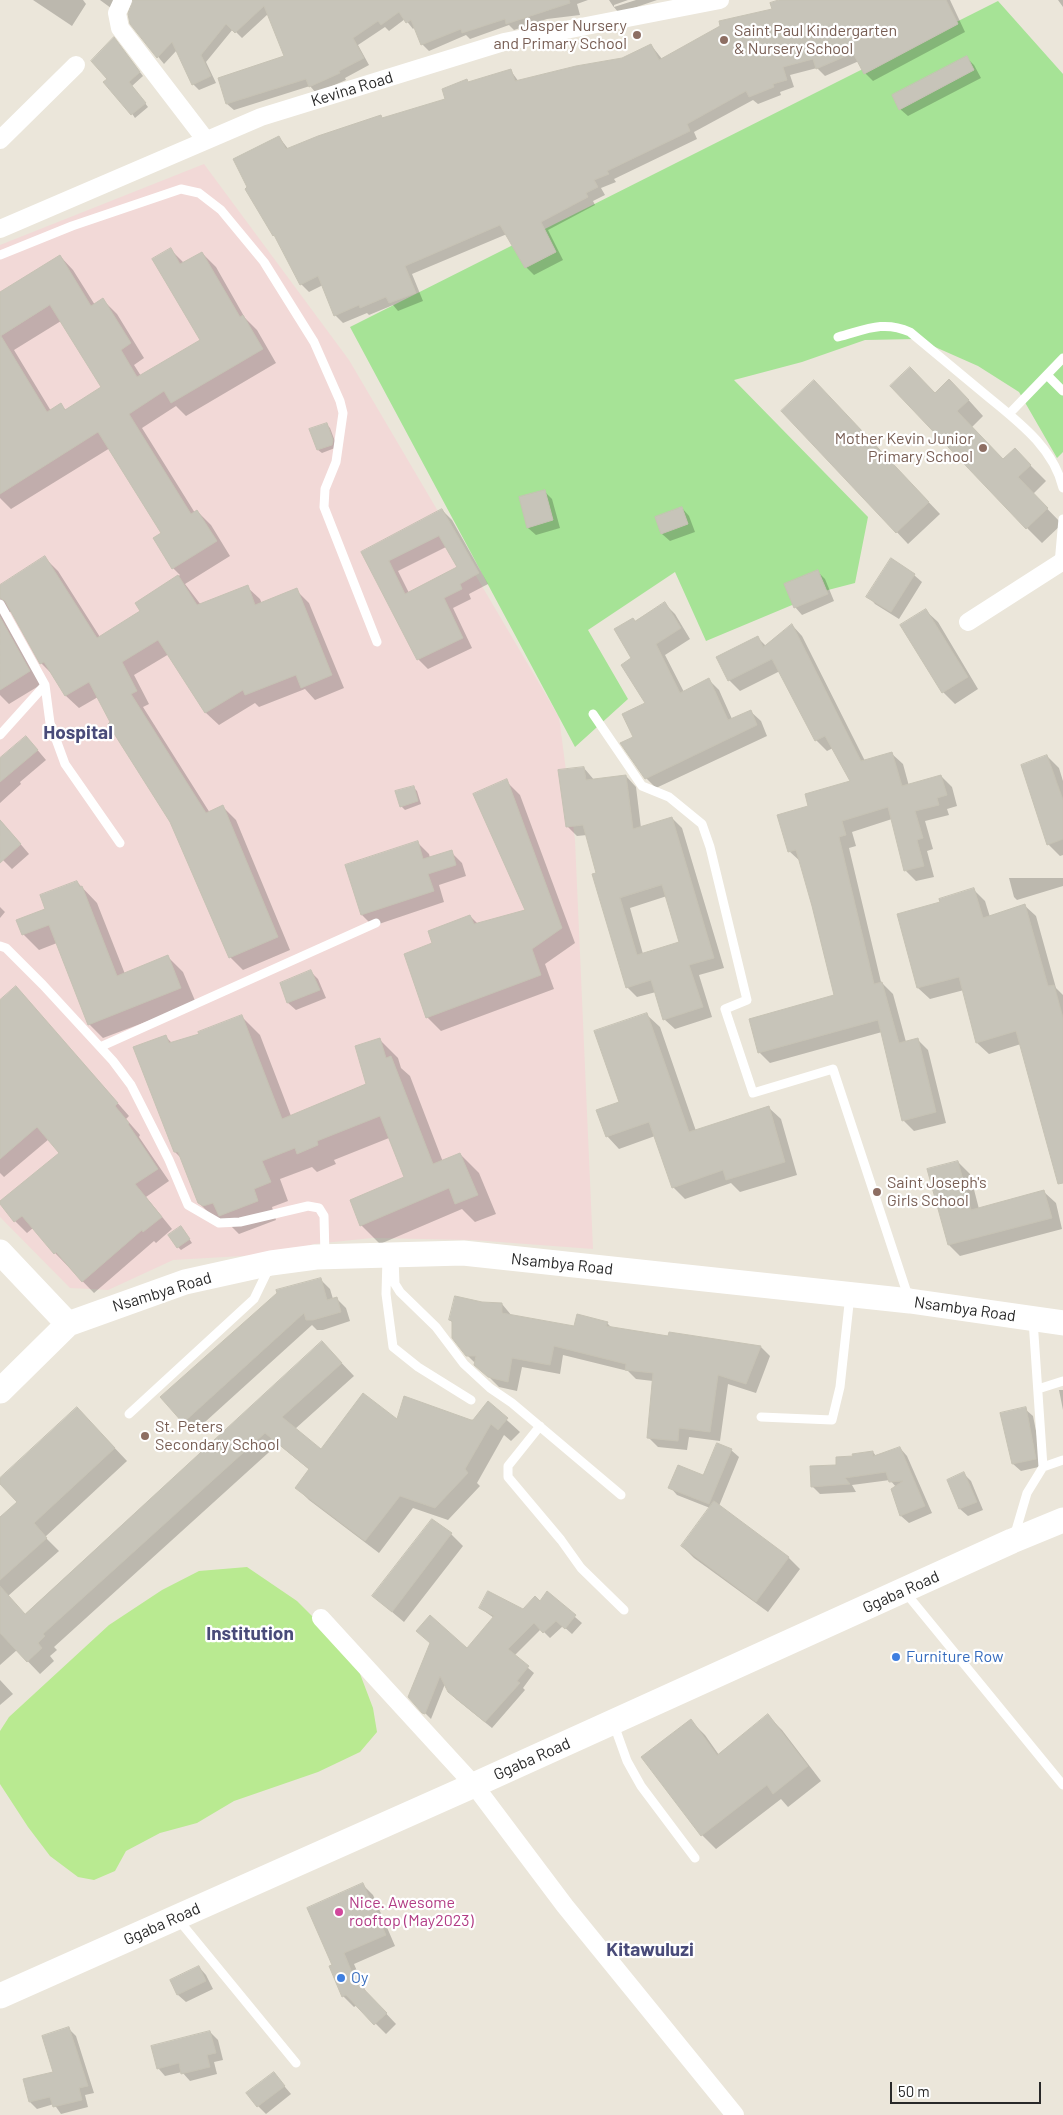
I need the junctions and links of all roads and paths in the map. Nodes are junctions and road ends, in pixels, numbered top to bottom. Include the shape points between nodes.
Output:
1 (123, 0) edge
2 (720, 0) edge
3 (649, 7) edge
4 (76, 65) dead end
5 (205, 139) junction
6 (0, 140) edge
7 (0, 229) edge
8 (0, 255) edge
9 (838, 337) dead end
10 (1063, 358) edge
11 (1047, 375) junction
12 (1063, 391) edge
13 (1009, 414) junction
14 (1063, 488) edge
15 (1063, 519) edge
16 (1061, 563) edge
17 (0, 604) edge
18 (968, 622) dead end
19 (377, 642) dead end
20 (45, 685) junction
21 (593, 714) dead end
22 (0, 735) edge
23 (120, 843) dead end
24 (376, 923) dead end
25 (0, 946) edge
26 (100, 1047) junction
27 (0, 1252) edge
28 (391, 1254) junction
29 (325, 1256) junction
30 (271, 1263) junction
31 (850, 1295) junction
32 (910, 1301) junction
33 (1033, 1319) junction
34 (1063, 1323) edge
35 (68, 1324) junction
36 (1063, 1381) edge
37 (1038, 1389) junction
38 (0, 1392) edge
39 (471, 1400) dead end
40 (129, 1414) dead end
41 (761, 1417) dead end
42 (540, 1426) junction
43 (1063, 1460) edge
44 (1043, 1467) junction
45 (621, 1495) dead end
46 (1063, 1520) edge
47 (1012, 1541) junction
48 (904, 1590) junction
49 (624, 1610) dead end
50 (321, 1618) dead end
51 (613, 1722) junction
52 (474, 1785) junction
53 (1063, 1786) edge
54 (695, 1858) dead end
55 (177, 1918) junction
56 (0, 1996) edge
57 (296, 2063) dead end
58 (735, 2115) edge

1 - 5 street via 117,14 120,28
2 - 3 street, Kevina Road
3 - 5 street, Kevina Road via 504,42 261,117
4 - 6 street
5 - 7 street, Kevina Road
8 - 19 lane via 72,226 181,189 199,193 221,210 264,262 314,342 340,401 342,428 336,462 325,488 324,508
9 - 13 lane via 884,325 899,327 910,332
10 - 11 lane
11 - 12 lane
11 - 13 lane
13 - 14 lane via 1044,449 1060,476
15 - 16 lane
16 - 18 street
17 - 20 lane
20 - 22 lane
20 - 23 lane via 50,723 65,764
21 - 32 lane via 642,786 669,798 702,824 747,1000 725,1009 753,1093 833,1069
24 - 26 lane
25 - 26 lane via 44,985
26 - 29 lane via 131,1085 188,1205 220,1223 240,1222 308,1206 319,1208 324,1216
27 - 35 main road
28 - 29 main road, Nsambya Road
28 - 31 main road, Nsambya Road via 463,1254
28 - 39 lane via 386,1294 393,1347
28 - 42 lane via 395,1284 400,1292 436,1327 464,1364
29 - 30 main road, Nsambya Road
30 - 35 main road, Nsambya Road via 185,1282
30 - 40 lane via 254,1299
31 - 32 main road, Nsambya Road
31 - 41 lane via 840,1387 832,1420
32 - 33 main road, Nsambya Road
33 - 34 main road, Nsambya Road
33 - 37 lane
35 - 38 main road
36 - 37 lane
37 - 44 lane
42 - 45 lane
42 - 49 lane via 508,1466 508,1477 581,1568
43 - 44 lane
44 - 47 lane via 1027,1493
46 - 47 main road, Ggaba Road
47 - 48 main road, Ggaba Road
48 - 51 main road, Ggaba Road
48 - 53 lane
50 - 52 street
51 - 52 main road, Ggaba Road
51 - 54 lane via 627,1761 641,1786
52 - 55 main road, Ggaba Road
52 - 58 street via 565,1906
55 - 56 main road, Ggaba Road
55 - 57 lane

